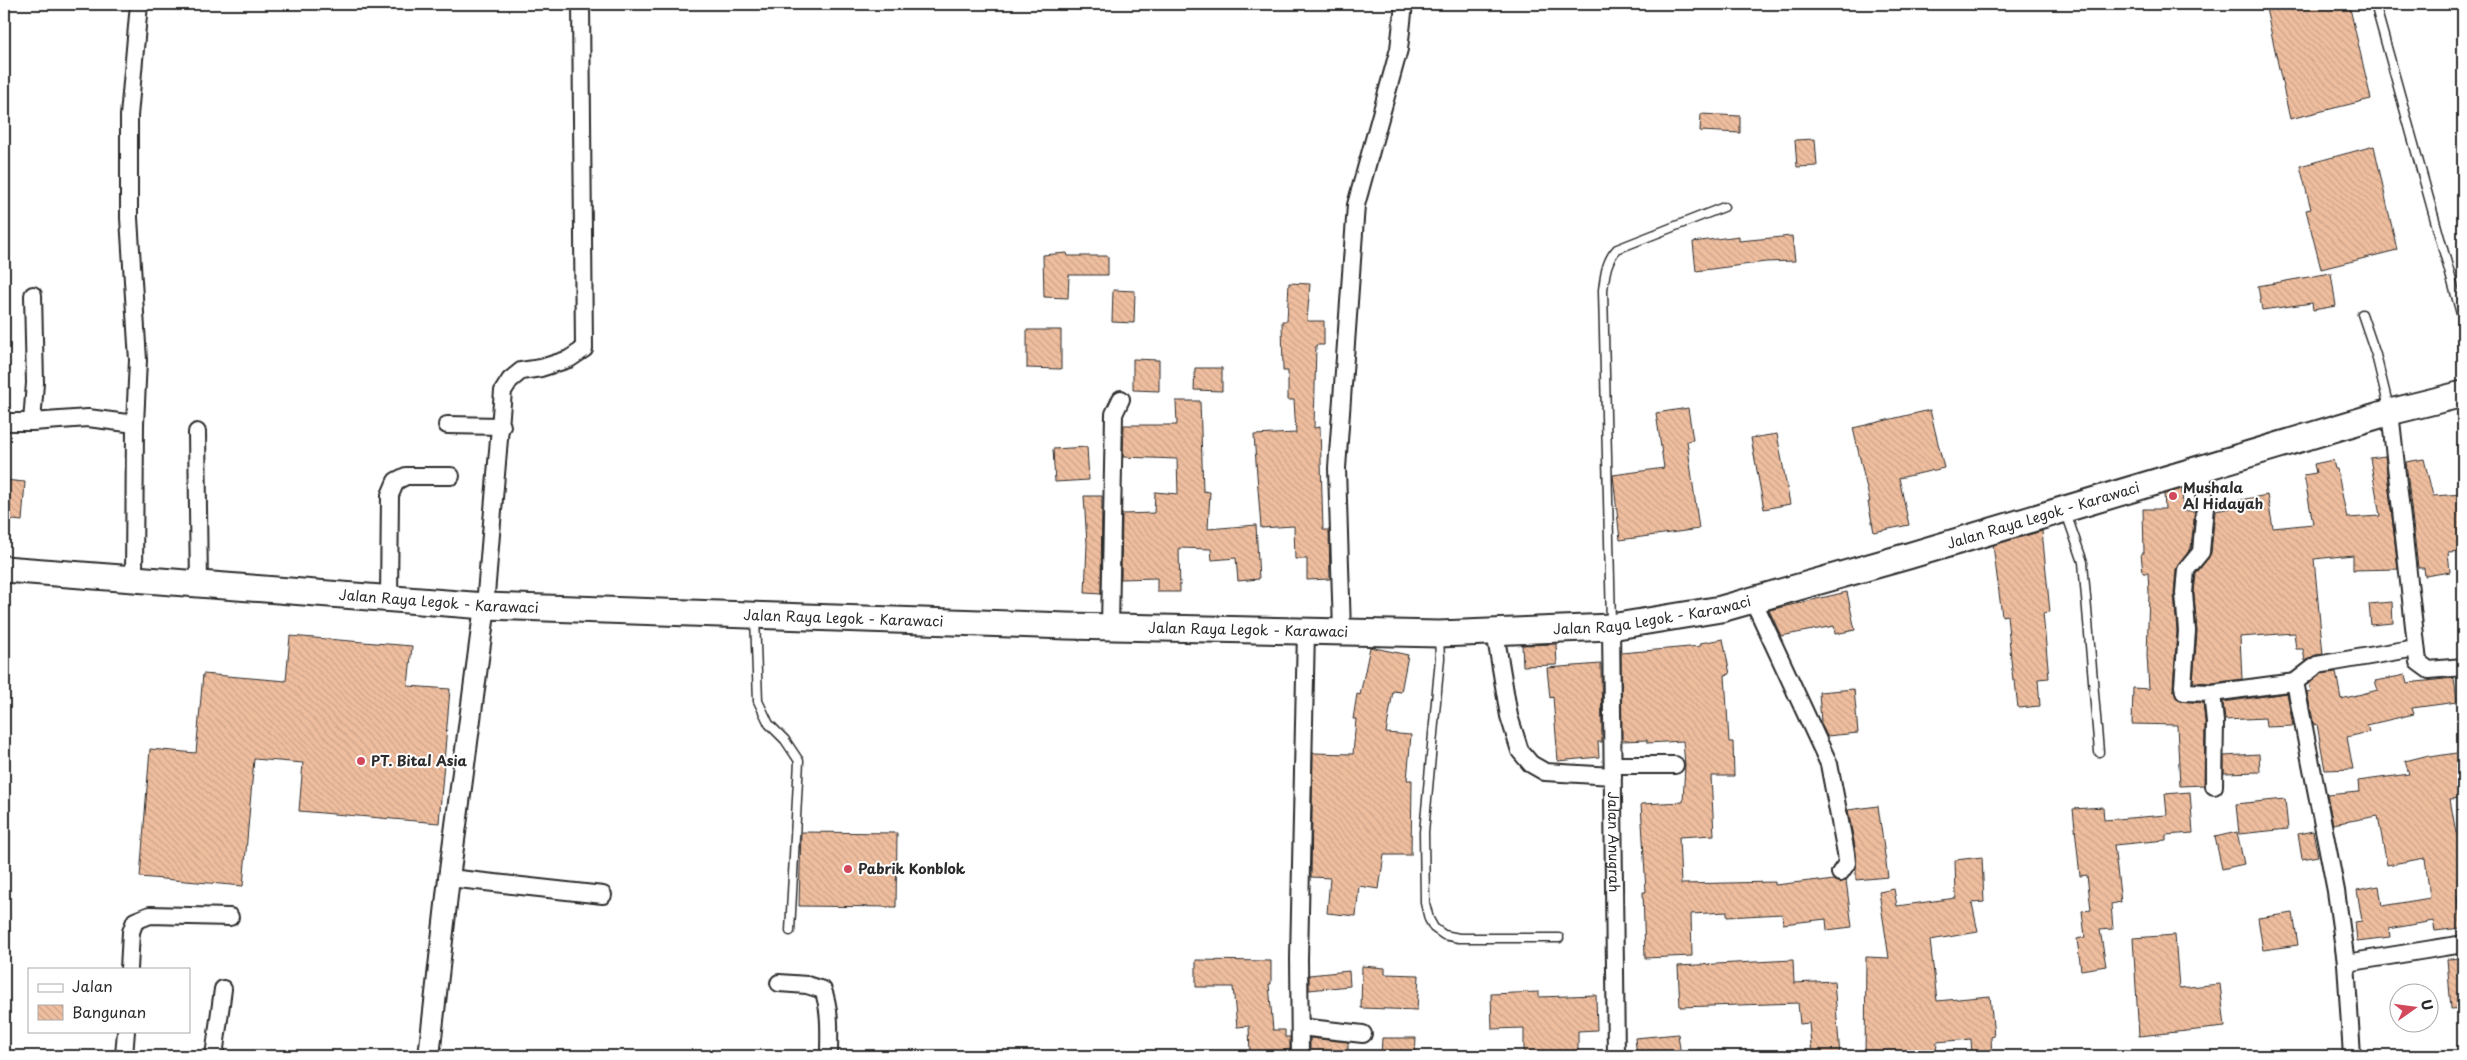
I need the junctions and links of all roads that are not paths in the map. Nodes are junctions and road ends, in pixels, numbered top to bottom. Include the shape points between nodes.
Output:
1 (139, 4) edge
2 (581, 4) edge
3 (1404, 4) edge
4 (2375, 4) edge
5 (1724, 207) dead end
6 (33, 295) dead end
7 (2362, 314) dead end
8 (2463, 321) edge
9 (2463, 394) edge
10 (1121, 399) dead end
11 (2390, 412) junction
12 (4, 422) edge
13 (32, 422) junction
14 (135, 424) junction
15 (447, 425) dead end
16 (502, 426) junction
17 (197, 432) dead end
18 (2202, 469) junction
19 (451, 476) dead end
20 (2064, 509) junction
21 (4, 569) edge
22 (134, 580) junction
23 (199, 584) junction
24 (389, 599) junction
25 (1753, 600) junction
26 (484, 606) junction
27 (754, 615) junction
28 (1110, 627) junction
29 (1611, 627) junction
30 (1306, 630) junction
31 (1342, 631) junction
32 (1495, 632) junction
33 (1439, 634) junction
34 (2416, 648) junction
35 (2463, 667) edge
36 (2296, 682) junction
37 (2212, 693) junction
38 (2099, 752) dead end
39 (1675, 765) dead end
40 (1613, 771) junction
41 (2214, 786) dead end
42 (1840, 873) dead end
43 (449, 878) junction
44 (603, 895) dead end
45 (230, 917) dead end
46 (790, 931) dead end
47 (1559, 938) dead end
48 (2463, 944) edge
49 (2346, 963) junction
50 (129, 968) edge
51 (778, 983) dead end
52 (222, 989) dead end
53 (1300, 1027) junction
54 (126, 1032) edge
55 (1363, 1034) dead end
56 (124, 1056) edge
57 (214, 1056) edge
58 (429, 1056) edge
59 (829, 1056) edge
60 (1300, 1056) edge
61 (1616, 1056) edge
62 (2352, 1056) edge

1 - 14 street via 129,116 129,218 138,360
2 - 16 street via 584,349 569,359 522,371 510,380 503,391
3 - 31 street via 1399,49 1356,205 1337,468
4 - 8 lane
5 - 29 lane via 1617,250 1606,267 1603,290
6 - 13 street via 35,383
7 - 11 lane
9 - 11 main road, Jalan Raya Legok - Karawaci
10 - 28 street via 1114,414
11 - 18 main road, Jalan Raya Legok - Karawaci
11 - 34 street
12 - 13 street
13 - 14 street via 88,418
14 - 22 street
15 - 16 street
16 - 26 street
17 - 23 street
18 - 20 main road, Jalan Raya Legok - Karawaci
18 - 37 street via 2205,507 2201,552 2186,570 2187,631 2183,686 2184,692
19 - 24 street via 406,476 396,481 390,496
20 - 25 main road, Jalan Raya Legok - Karawaci
20 - 38 lane via 2083,562
21 - 22 main road, Jalan Raya Legok - Karawaci
22 - 23 main road, Jalan Raya Legok - Karawaci
23 - 24 main road, Jalan Raya Legok - Karawaci
24 - 26 main road, Jalan Raya Legok - Karawaci
25 - 29 main road, Jalan Raya Legok - Karawaci via 1721,609
25 - 42 street via 1829,764 1847,863
26 - 27 main road, Jalan Raya Legok - Karawaci
26 - 43 street
27 - 28 main road, Jalan Raya Legok - Karawaci
27 - 46 lane via 758,701 769,724 785,740 798,761
28 - 30 main road, Jalan Raya Legok - Karawaci
29 - 32 main road, Jalan Raya Legok - Karawaci
29 - 40 street, Jalan Anugrah
30 - 31 main road, Jalan Raya Legok - Karawaci
30 - 53 street
31 - 33 main road, Jalan Raya Legok - Karawaci
32 - 33 main road, Jalan Raya Legok - Karawaci
32 - 40 street via 1509,716 1520,751 1531,764 1545,772
33 - 47 lane via 1440,658 1424,832 1425,903 1429,919 1434,928 1444,935 1459,938
34 - 35 street via 2418,662 2429,670
34 - 36 street via 2317,665
36 - 37 street
36 - 49 street via 2336,890
37 - 41 street
39 - 40 street
40 - 61 street, Jalan Anugrah
43 - 44 street
43 - 58 street
45 - 50 street via 141,917 135,921 131,932
48 - 49 street
49 - 62 street
51 - 59 street via 807,984 823,990 830,1027
52 - 57 street
53 - 55 street
53 - 60 street
54 - 56 street

